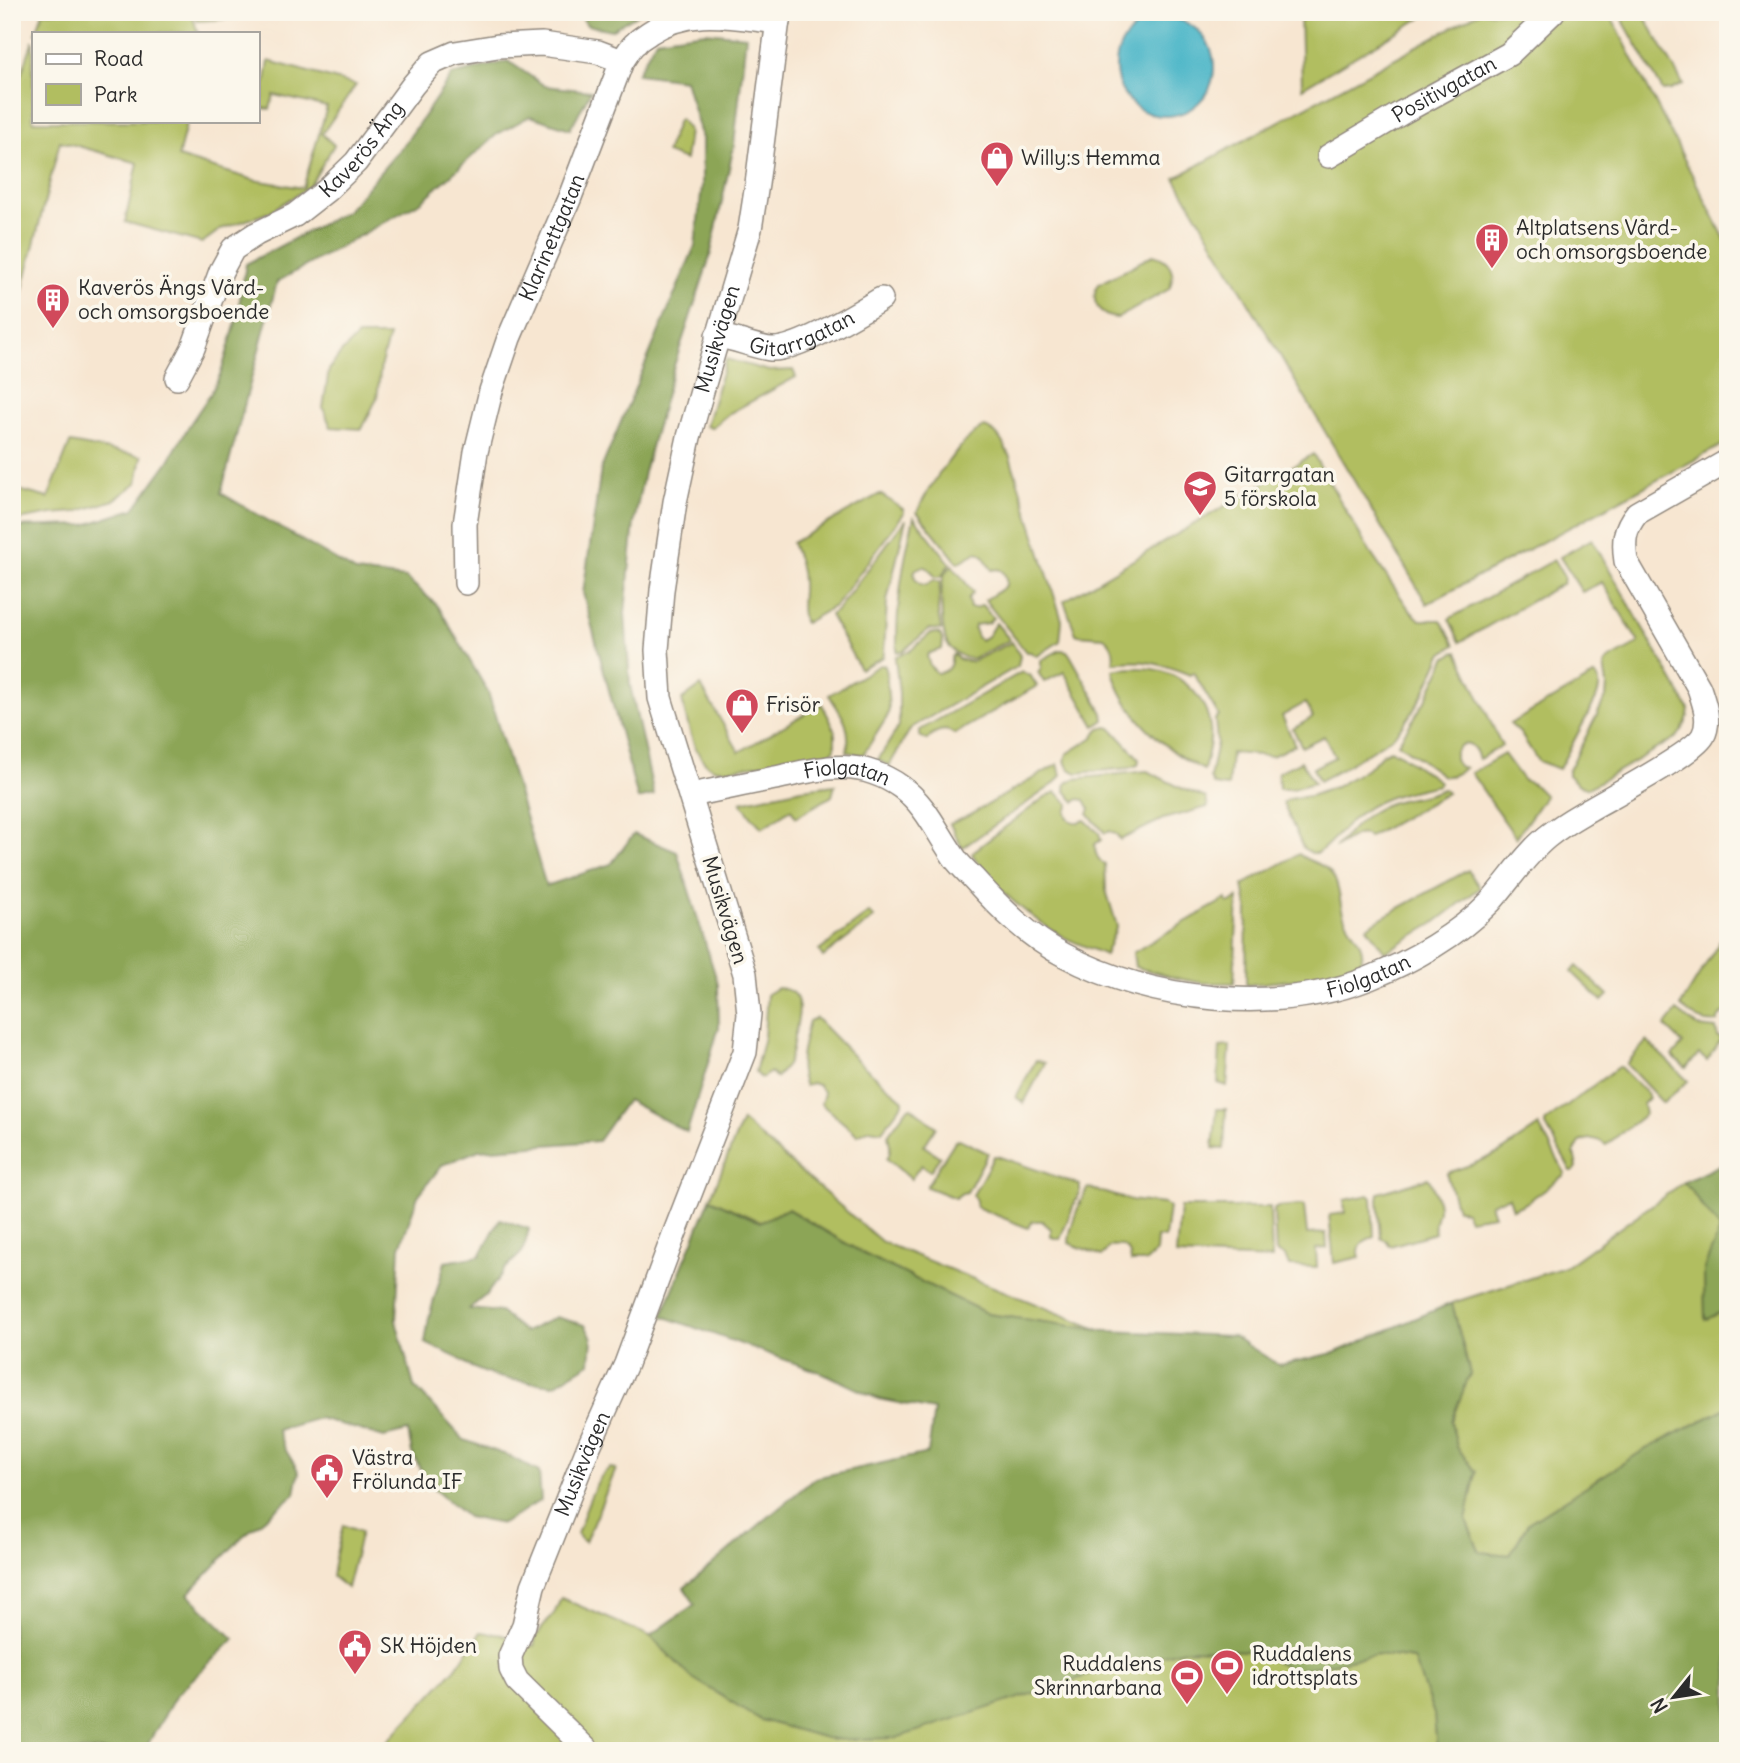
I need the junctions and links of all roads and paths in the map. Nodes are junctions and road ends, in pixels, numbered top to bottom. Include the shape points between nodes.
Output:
1 (1553, 12) edge
2 (778, 17) edge
3 (622, 61) junction
4 (1329, 156) dead end
5 (881, 299) dead end
6 (717, 337) junction
7 (177, 378) dead end
8 (1728, 461) edge
9 (466, 583) dead end
10 (691, 795) junction
11 (588, 1751) edge

1 - 4 street, Positivgatan via 1509,54
2 - 3 street, Klarinettgatan via 676,19 635,43
2 - 6 street, Musikvägen via 750,229
3 - 7 street, Kaverös Äng via 598,52 541,44 455,52 432,63 356,162 327,190 295,215 233,249
3 - 9 street, Klarinettgatan via 491,391 475,452 465,524
5 - 6 street, Gitarrgatan via 790,347 772,349
6 - 10 street, Musikvägen via 675,502 657,650 660,698
8 - 10 street, Fiolgatan via 1637,513 1629,523 1624,547 1626,561 1699,688 1706,710 1702,738 1546,838 1465,924 1401,963 1325,992 1239,1000 1174,993 1063,955 993,900 958,861 920,805 901,787 875,773 840,767
10 - 11 street, Musikvägen via 745,974 749,1014 745,1052 626,1364 533,1586 524,1625 510,1656 517,1681

